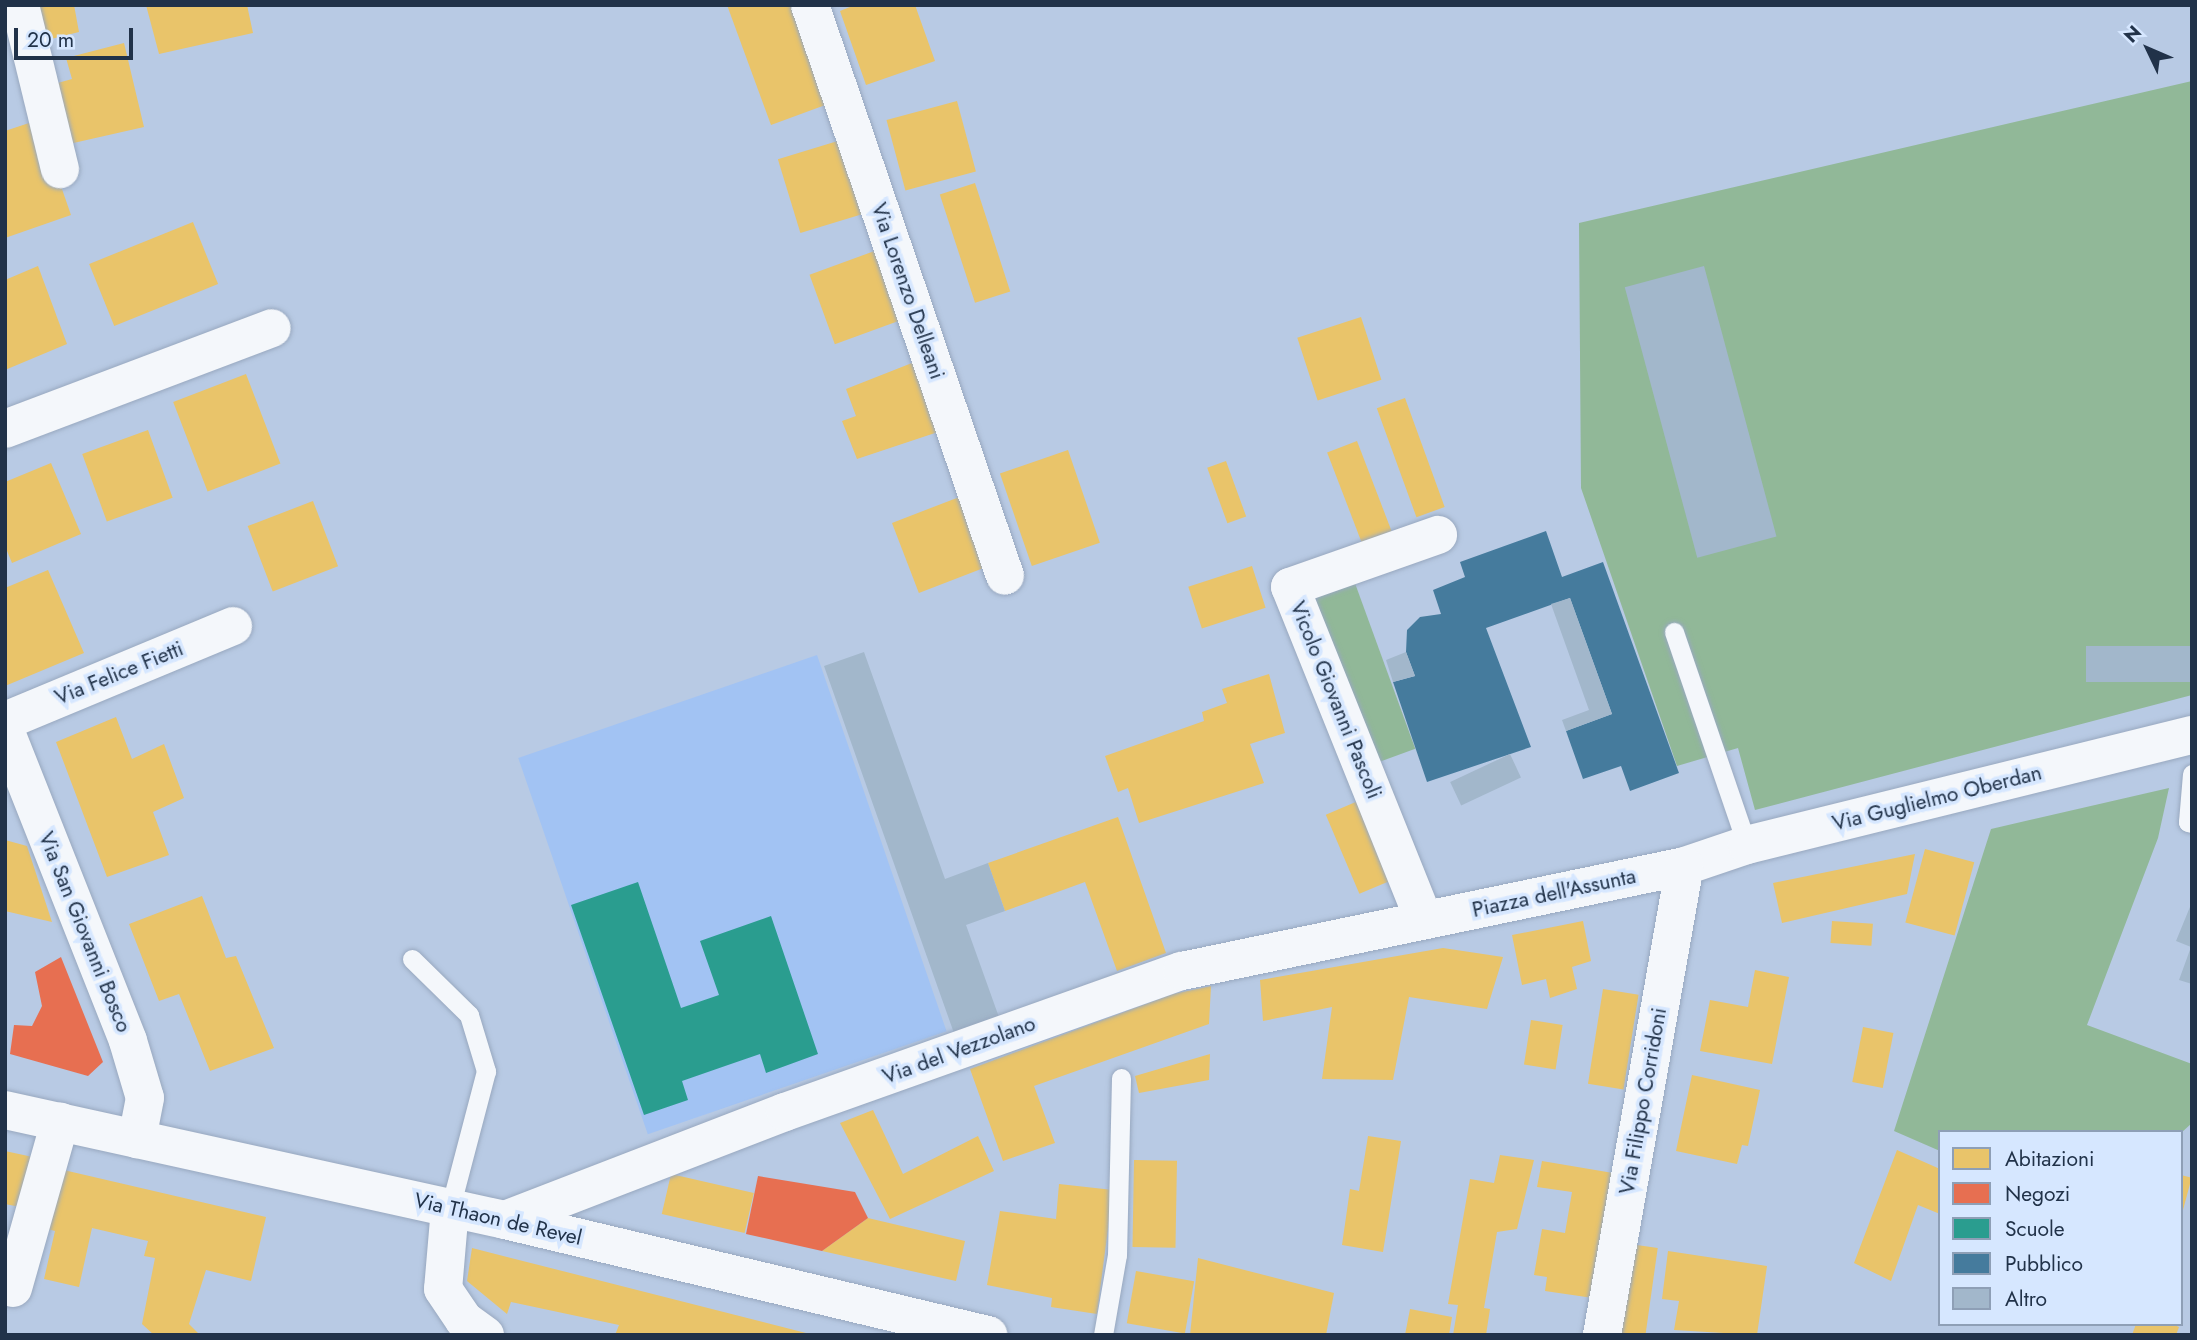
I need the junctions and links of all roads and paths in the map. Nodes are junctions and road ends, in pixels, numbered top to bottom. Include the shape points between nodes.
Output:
1 (20, 5) edge
2 (810, 5) edge
3 (60, 169) dead end
4 (272, 328) dead end
5 (5, 429) edge
6 (1438, 535) dead end
7 (1005, 576) dead end
8 (233, 626) dead end
9 (1674, 632) dead end
10 (5, 721) edge
11 (5, 730) edge
12 (2192, 735) edge
13 (2192, 774) edge
14 (2192, 823) edge
15 (1747, 845) junction
16 (1685, 866) junction
17 (1424, 920) junction
18 (412, 959) dead end
19 (1121, 1078) dead end
20 (5, 1110) edge
21 (60, 1122) junction
22 (137, 1139) junction
23 (450, 1208) junction
24 (505, 1220) junction
25 (9, 1298) edge
26 (485, 1335) edge
27 (988, 1335) edge
28 (1103, 1335) edge
29 (1602, 1335) edge

1 - 3 street
2 - 7 street, Via Lorenzo Delleani
4 - 5 street
6 - 17 street, Vicolo Giovanni Pascoli via 1290,587
8 - 10 street, Via Felice Fietti
9 - 15 lane
11 - 22 street, Via San Giovanni Bosco via 128,1041 145,1098
12 - 15 street, Via Guglielmo Oberdan
13 - 14 lane via 2188,821
15 - 16 street, Via Guglielmo Oberdan
16 - 17 street, Piazza dell'Assunta
16 - 29 street, Via Filippo Corridoni
17 - 24 street, Via del Vezzolano via 1182,971 785,1112
18 - 23 lane via 468,1015 486,1071
19 - 28 lane via 1117,1255
20 - 21 street, Via Thaon de Revel
21 - 22 street, Via Thaon de Revel
21 - 25 street
22 - 23 street, Via Thaon de Revel
23 - 24 street, Via Thaon de Revel
23 - 26 street via 443,1289 464,1320
24 - 27 street, Via Thaon de Revel

